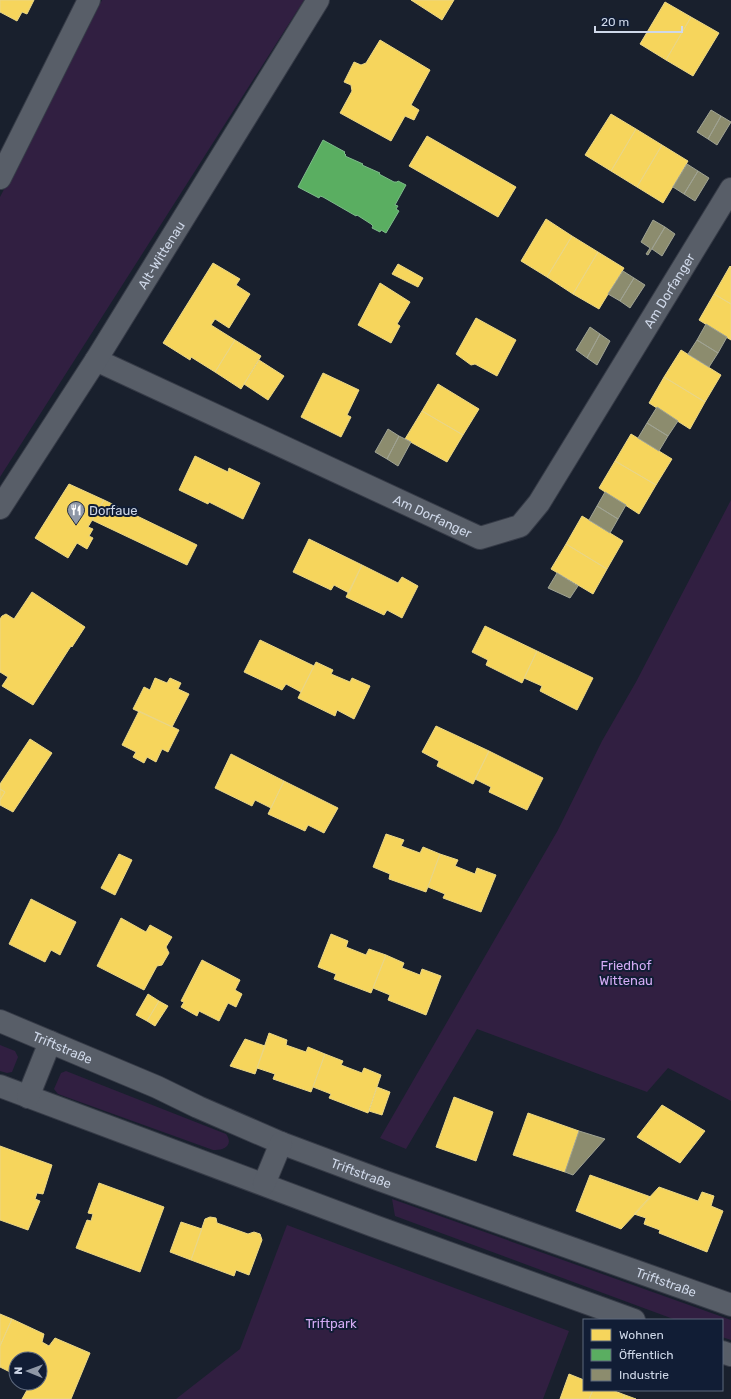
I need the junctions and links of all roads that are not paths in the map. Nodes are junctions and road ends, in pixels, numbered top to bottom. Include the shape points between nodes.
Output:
1 (89, 0) edge
2 (318, 0) edge
3 (0, 178) edge
4 (731, 189) edge
5 (96, 360) junction
6 (0, 508) edge
7 (0, 1021) edge
8 (50, 1042) junction
9 (0, 1086) edge
10 (28, 1097) junction
11 (281, 1143) junction
12 (264, 1184) junction
13 (731, 1305) edge
14 (631, 1319) edge

1 - 3 main road
2 - 5 main road, Alt-Wittenau
4 - 5 main road, Am Dorfanger via 539,503 520,526 480,538
5 - 6 main road, Alt-Wittenau
7 - 8 main road, Triftstraße
8 - 10 main road
8 - 11 main road, Triftstraße
9 - 10 main road
10 - 12 main road
11 - 12 main road
11 - 13 main road, Triftstraße
12 - 14 main road

